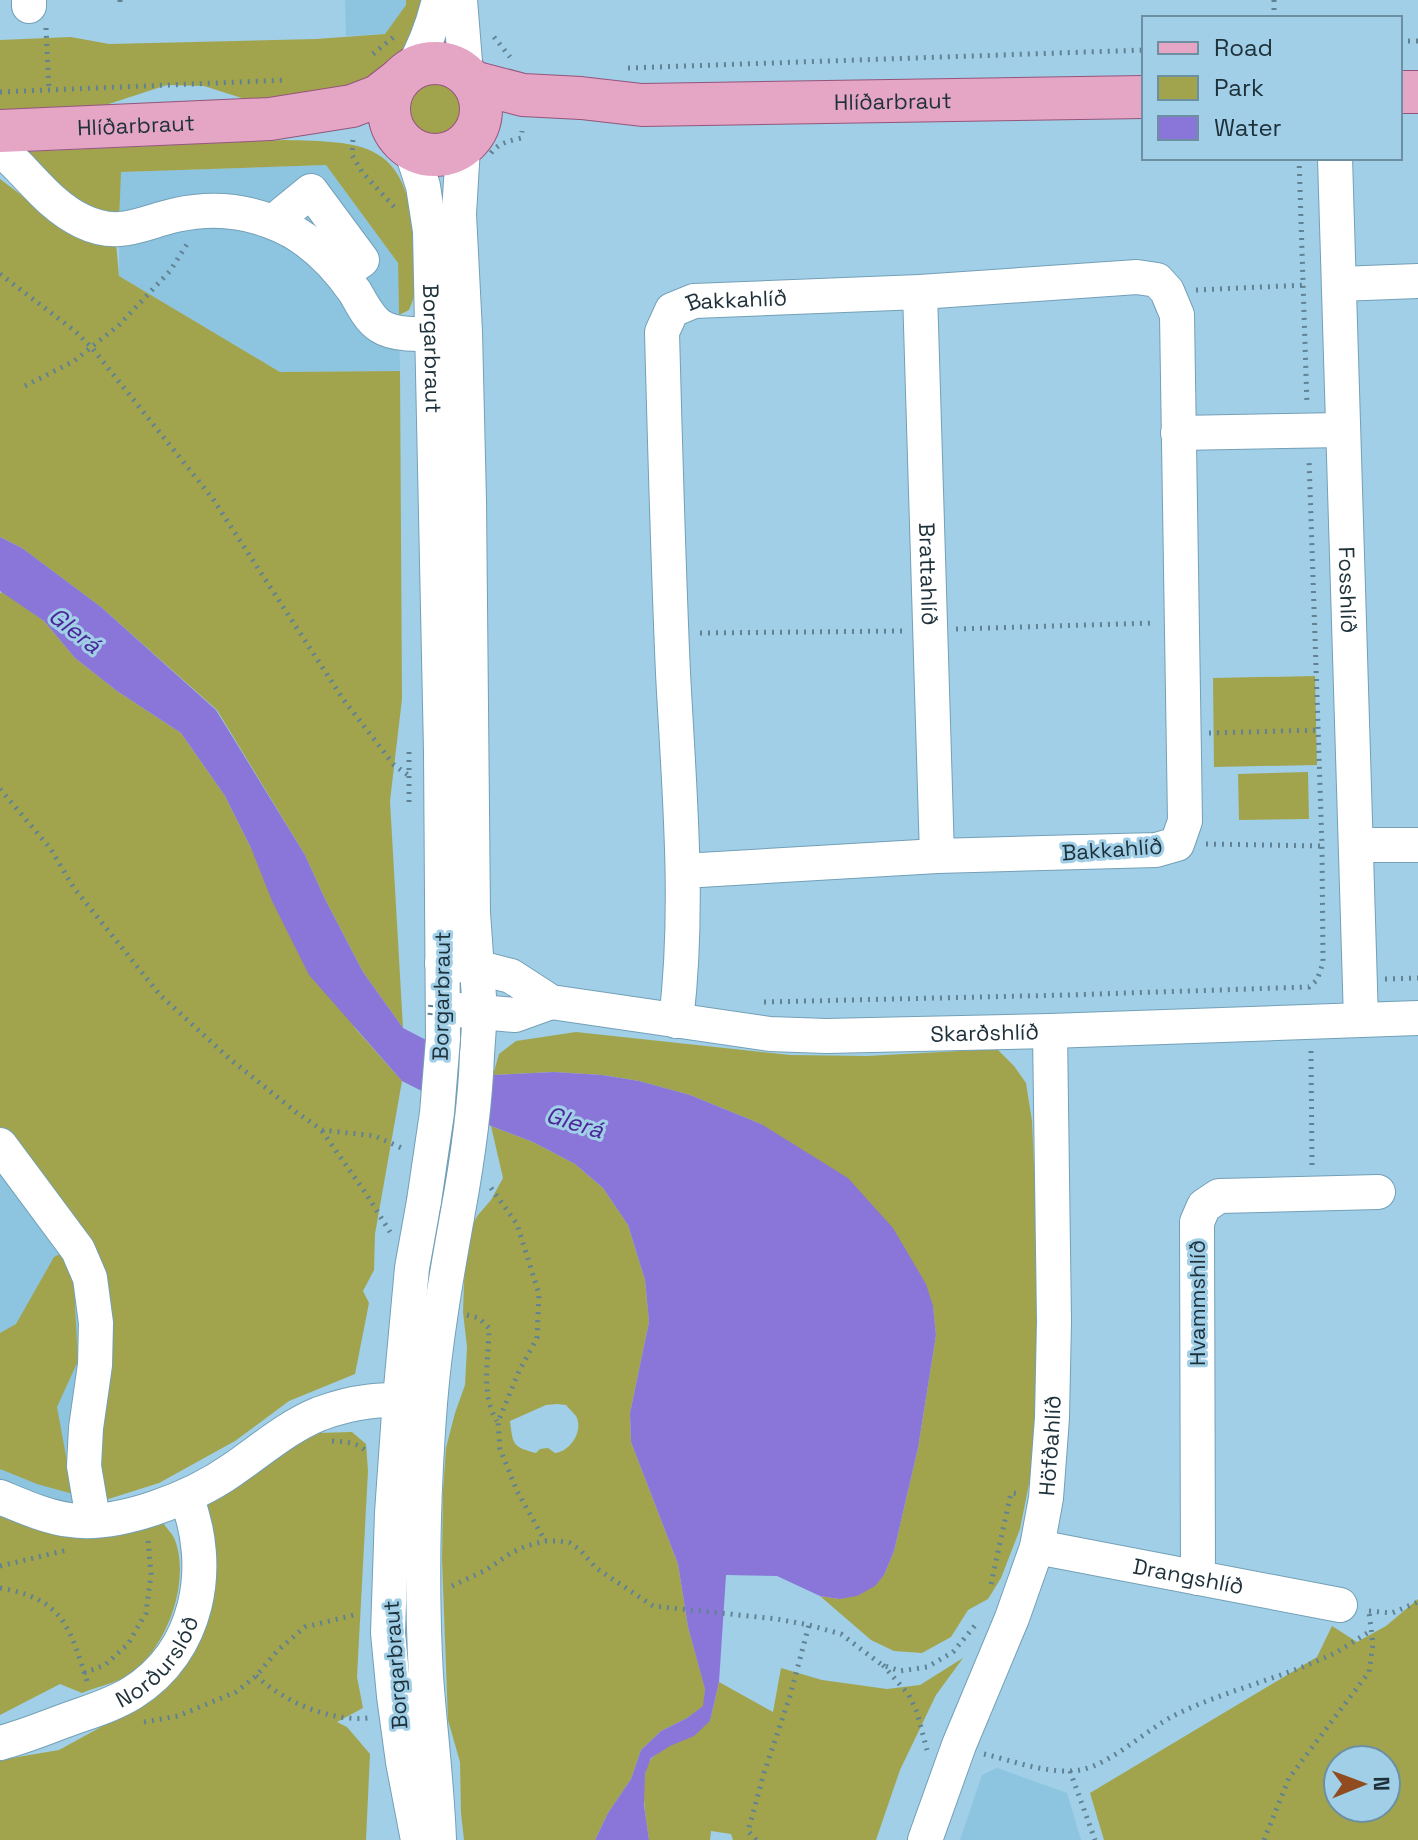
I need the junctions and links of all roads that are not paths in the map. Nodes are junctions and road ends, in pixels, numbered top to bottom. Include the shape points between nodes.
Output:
1 (439, 0) edge
2 (460, 0) edge
3 (396, 59) junction
4 (470, 78) junction
5 (634, 86) junction
6 (1142, 97) edge
7 (270, 119) junction
8 (0, 131) edge
9 (469, 140) junction
10 (405, 144) junction
11 (0, 149) edge
12 (1335, 160) edge
13 (1418, 281) edge
14 (1339, 284) junction
15 (920, 292) junction
16 (449, 333) junction
17 (1343, 430) junction
18 (1178, 433) junction
19 (1356, 845) junction
20 (1418, 845) edge
21 (937, 856) junction
22 (683, 871) junction
23 (442, 963) junction
24 (476, 967) junction
25 (551, 1002) junction
26 (480, 1011) junction
27 (1418, 1018) edge
28 (1361, 1020) junction
29 (676, 1021) junction
30 (443, 1024) junction
31 (1050, 1031) junction
32 (0, 1145) edge
33 (1378, 1192) dead end
34 (415, 1400) junction
35 (0, 1497) edge
36 (186, 1497) junction
37 (93, 1519) junction
38 (1037, 1547) junction
39 (1198, 1578) junction
40 (1340, 1605) dead end
41 (0, 1743) edge
42 (418, 1840) edge
43 (439, 1840) edge
44 (925, 1840) edge

1 - 3 street via 424,47
2 - 4 street
3 - 4 main road via 454,66
3 - 7 main road, Hlíðarbraut via 378,96 352,106
3 - 10 main road via 389,116
4 - 5 main road, Hlíðarbraut via 523,95 581,98
4 - 9 main road via 482,108
5 - 6 main road, Hlíðarbraut
5 - 9 main road, Hlíðarbraut via 495,127
7 - 8 main road, Hlíðarbraut
7 - 10 main road, Hlíðarbraut via 354,129
9 - 10 main road via 438,156
9 - 16 street, Borgarbraut
10 - 16 street, Borgarbraut via 423,186
11 - 16 street via 51,201 97,228 134,228 207,211 273,222 327,258 381,327 403,334
12 - 14 street, Fosshlíð
13 - 14 street
14 - 17 street, Fosshlíð
15 - 18 street, Bakkahlíð via 1137,277 1157,280 1177,315
15 - 21 street, Brattahlíð
15 - 22 street, Bakkahlíð via 694,301 672,310 662,332
16 - 23 street, Borgarbraut
16 - 24 street, Borgarbraut via 469,501
17 - 18 street
17 - 19 street, Fosshlíð
18 - 21 street, Bakkahlíð via 1185,821 1177,844 1156,850
19 - 20 street
19 - 28 street, Fosshlíð
21 - 22 street, Bakkahlíð
22 - 29 street, Bakkahlíð
23 - 24 street, Skarðshlíð
23 - 30 street, Borgarbraut
24 - 25 street, Skarðshlíð via 511,976
24 - 26 street, Borgarbraut
25 - 26 street, Skarðshlíð via 515,1015
25 - 29 street, Skarðshlíð
26 - 30 street, Skarðshlíð
26 - 34 street, Borgarbraut, bridge via 466,1171 440,1315
27 - 28 street, Skarðshlíð
28 - 31 street, Skarðshlíð
29 - 31 street, Skarðshlíð via 826,1036
30 - 34 street, Borgarbraut, bridge via 437,1113 412,1268
31 - 38 street, Höfðahlíð via 1052,1418
32 - 37 street via 78,1250 90,1278 96,1323 84,1466
33 - 39 street, Hvammshlíð via 1219,1196 1204,1206 1197,1222
34 - 36 street via 377,1399 317,1415
34 - 42 street, Borgarbraut via 392,1513 388,1633
34 - 43 street, Borgarbraut via 425,1492 426,1677
35 - 37 street via 71,1520
36 - 37 street via 132,1515
36 - 41 street, Norðurslóð via 195,1518 199,1584 192,1617 163,1667 133,1692 97,1711
38 - 39 street, Drangshlíð
38 - 44 street, Höfðahlíð
39 - 40 street, Drangshlíð

